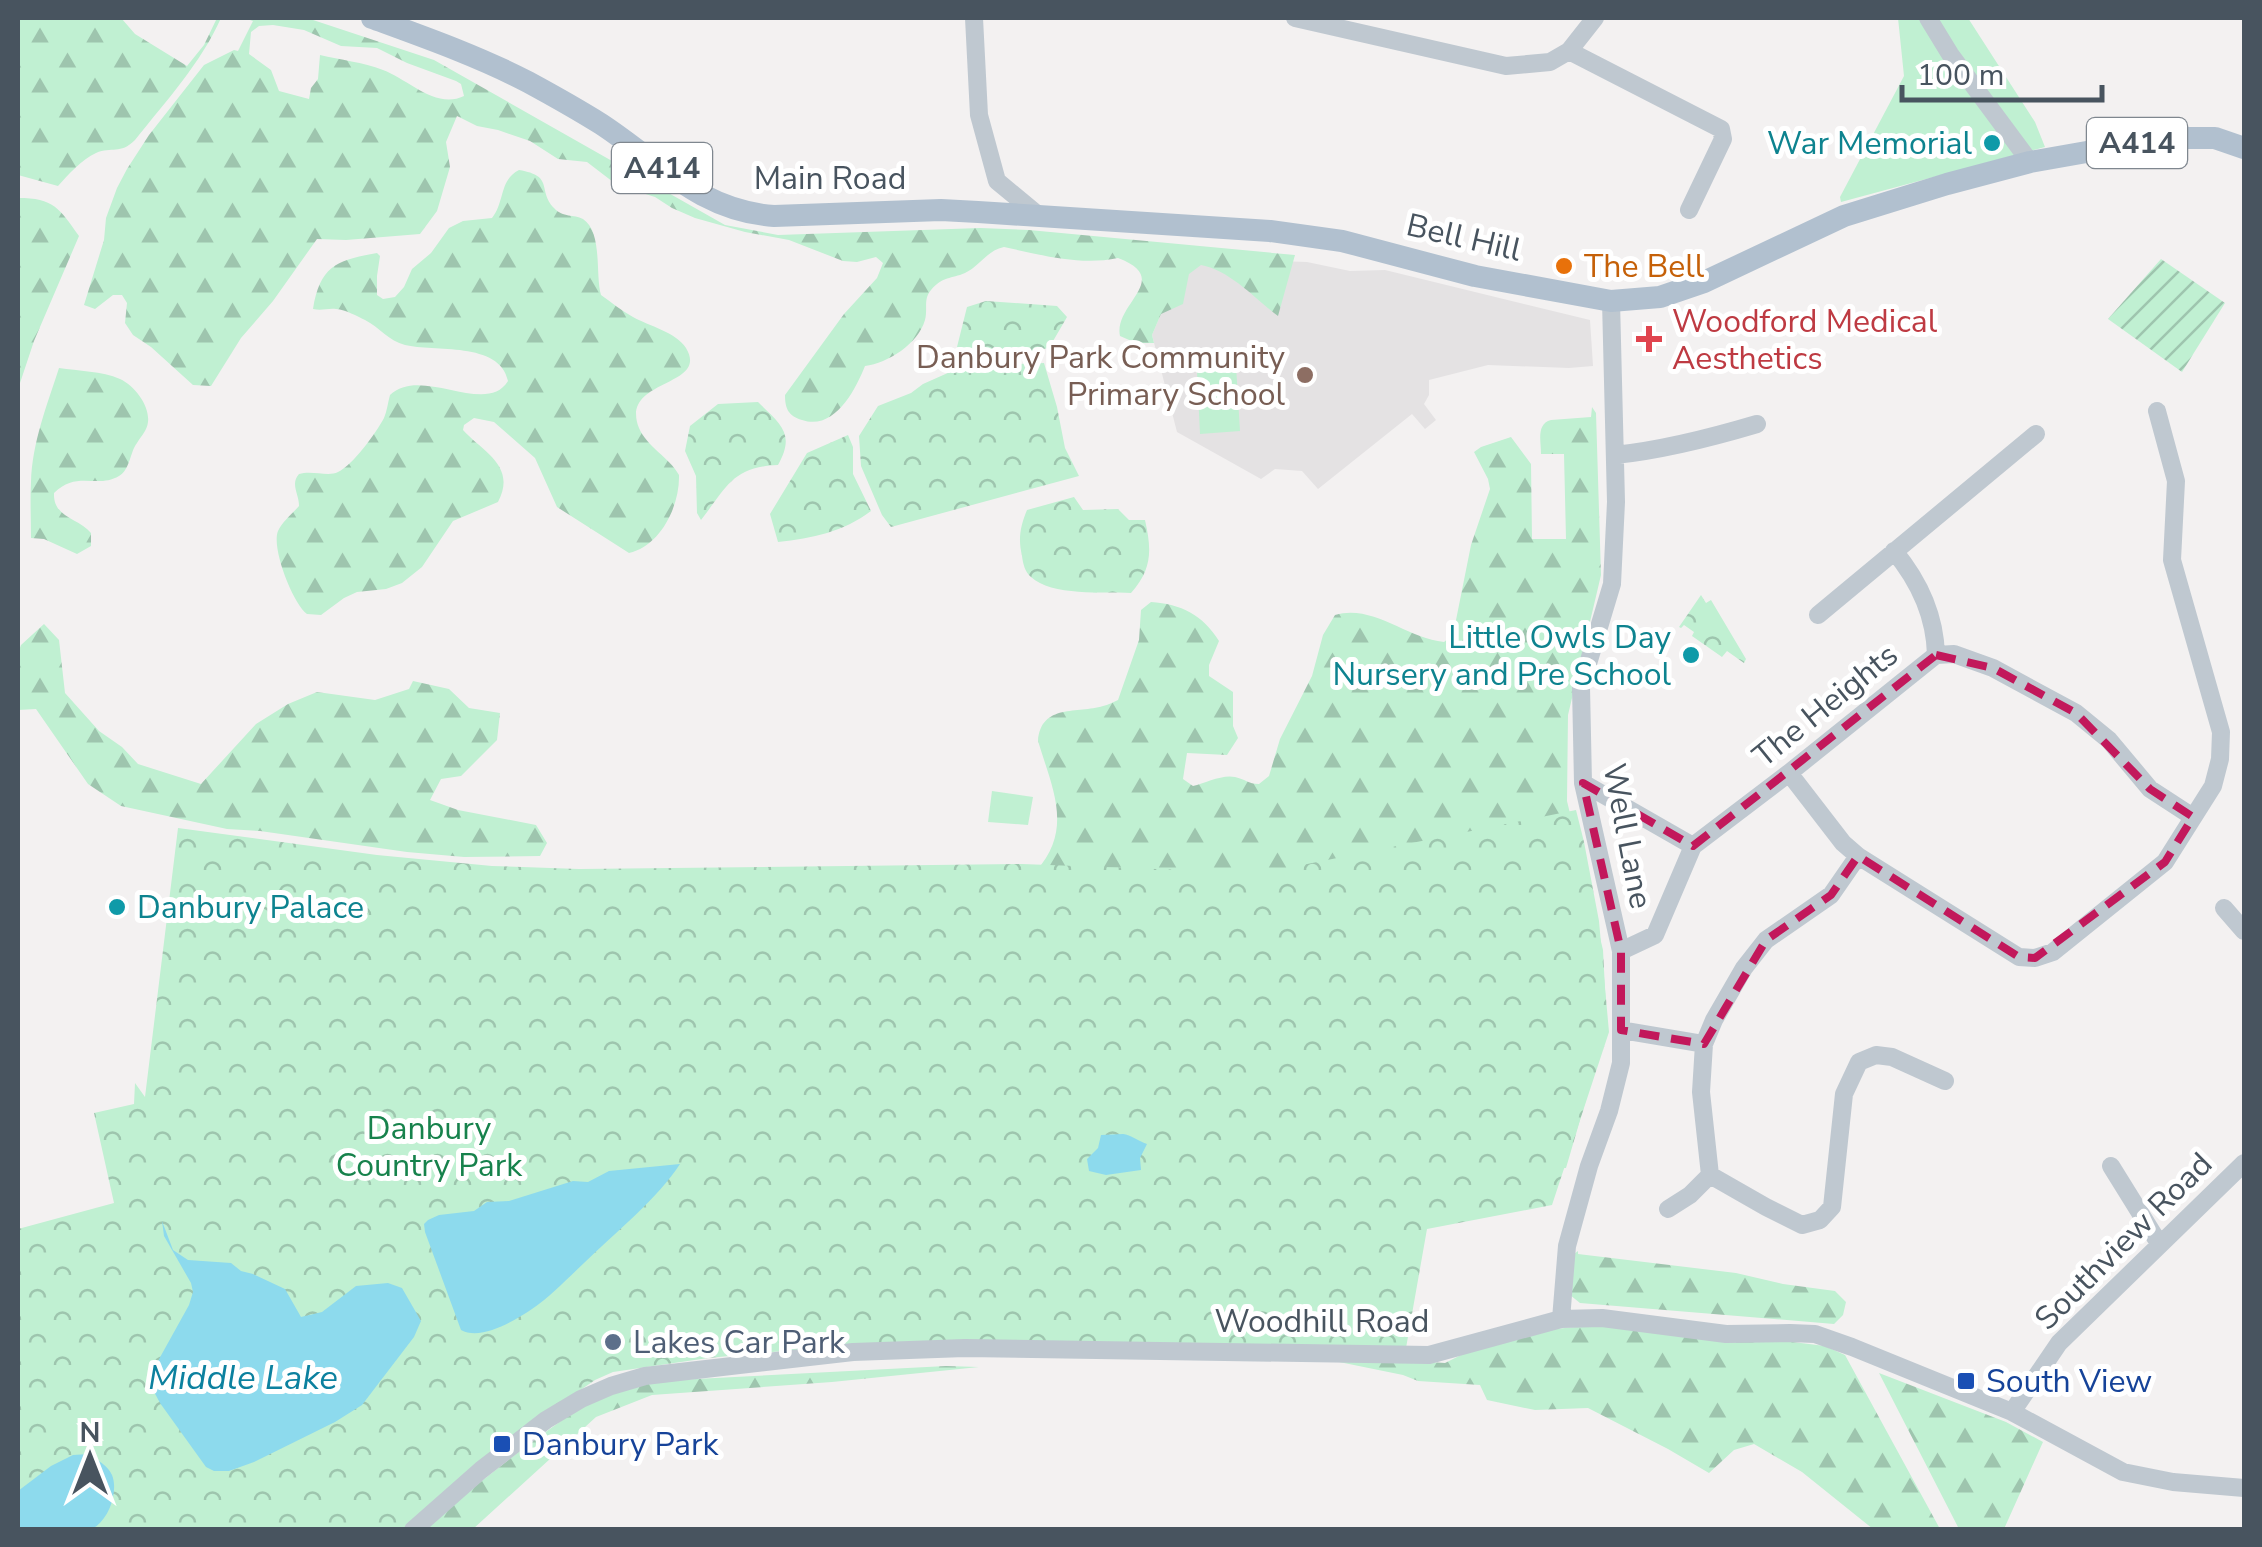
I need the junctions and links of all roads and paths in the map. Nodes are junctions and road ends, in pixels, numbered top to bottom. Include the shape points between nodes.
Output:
1 (372, 18) edge
2 (974, 18) edge
3 (1295, 18) edge
4 (1595, 18) edge
5 (1928, 18) edge
6 (1569, 51) junction
7 (2244, 148) edge
8 (2030, 162) junction
9 (997, 181) junction
10 (1688, 210) dead end
11 (978, 212) junction
12 (1038, 215) junction
13 (1611, 301) junction
14 (2157, 411) dead end
15 (1757, 424) dead end
16 (2036, 434) dead end
17 (1615, 455) junction
18 (1894, 552) junction
19 (1818, 614) dead end
20 (1936, 655) junction
21 (1789, 773) junction
22 (1582, 783) junction
23 (2193, 817) junction
24 (1693, 846) junction
25 (1858, 856) junction
26 (2224, 908) dead end
27 (2244, 930) edge
28 (1620, 951) junction
29 (1620, 1030) junction
30 (1704, 1044) junction
31 (1945, 1081) dead end
32 (2244, 1163) edge
33 (2111, 1166) dead end
34 (1710, 1176) junction
35 (1668, 1209) dead end
36 (2160, 1246) junction
37 (1561, 1319) junction
38 (2012, 1412) junction
39 (2244, 1488) edge
40 (414, 1530) edge

1 - 11 main road, Main Road / A414 via 525,81 695,192 747,214
2 - 9 street via 979,115
3 - 6 street via 1506,66 1550,62
4 - 6 street
5 - 8 street
6 - 10 street via 1722,129 1724,139
7 - 8 main road, A414 via 2215,138 2166,138
8 - 13 main road, Bell Hill / A414 via 1844,216 1704,282
9 - 11 street
9 - 12 street
11 - 12 main road, Bell Hill / A414
12 - 13 main road, Bell Hill / A414 via 1342,241
13 - 17 street, Well Lane
14 - 23 street via 2176,480 2172,560 2221,732 2214,786
15 - 17 street
16 - 18 street
17 - 22 street, Well Lane via 1612,584 1580,687
18 - 19 street
18 - 20 street via 1920,586
20 - 21 street, The Heights
20 - 23 street, The Heights via 1993,668 2076,713 2150,789
21 - 24 street, The Heights
21 - 25 street
22 - 24 street
22 - 28 street, Well Lane
23 - 25 street via 2165,862 2053,952 2035,958 2019,957
24 - 28 street, The Heights via 1655,935
25 - 30 street via 1831,895 1766,940
26 - 27 street
28 - 29 street, Well Lane
29 - 30 street
29 - 37 street, Well Lane via 1613,1095 1567,1246
30 - 34 street via 1701,1092
31 - 34 street via 1892,1057 1876,1054 1859,1062 1844,1094 1832,1206 1820,1220 1802,1224
32 - 36 street, Southview Road
33 - 36 street
34 - 35 street
36 - 38 street, Southview Road via 2059,1343
37 - 38 street, Woodhill Road via 1726,1334 1815,1334
37 - 40 street, Woodhill Road via 1429,1356 965,1348 853,1352 645,1376 610,1386 546,1420
38 - 39 street, Woodhill Road via 2122,1472

